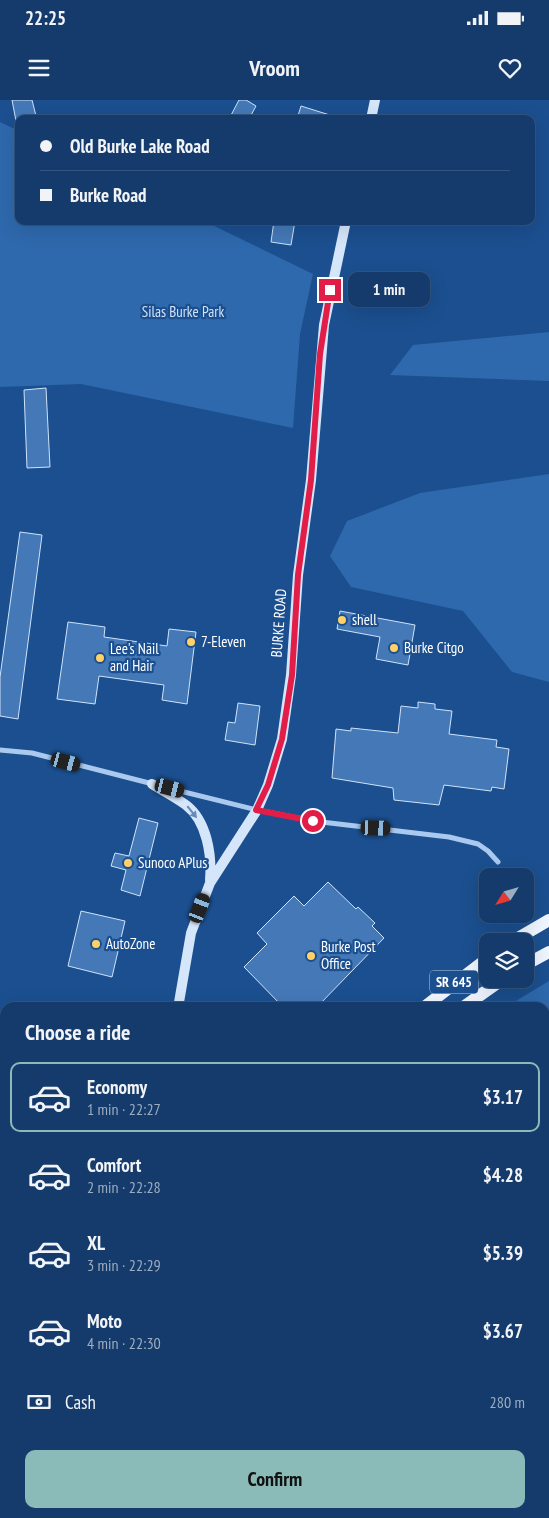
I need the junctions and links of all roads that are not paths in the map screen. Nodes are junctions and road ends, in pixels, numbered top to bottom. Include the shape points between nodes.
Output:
1 (375, 100) edge
2 (372, 115) edge
3 (345, 225) edge
4 (0, 750) edge
5 (152, 784) junction
6 (256, 810) junction
7 (498, 862) dead end
8 (210, 883) junction
9 (549, 920) edge
10 (527, 933) edge
11 (549, 952) edge
12 (534, 960) edge
13 (479, 965) edge
14 (490, 988) edge
15 (179, 1002) edge
16 (431, 1002) edge
17 (470, 1002) edge

1 - 2 street
3 - 6 street, BURKE ROAD via 322,344 311,480 298,575 292,675 282,739 268,785
4 - 5 street via 32,753
5 - 6 street
5 -> 8 street via 187,806 203,828 211,866
6 - 7 street via 320,822 449,837 478,844
6 - 8 street, BURKE ROAD
8 - 15 street, BURKE ROAD via 191,933
9 - 10 main road
11 - 12 main road
13 - 16 main road, SR 645
14 - 17 main road, SR 645

